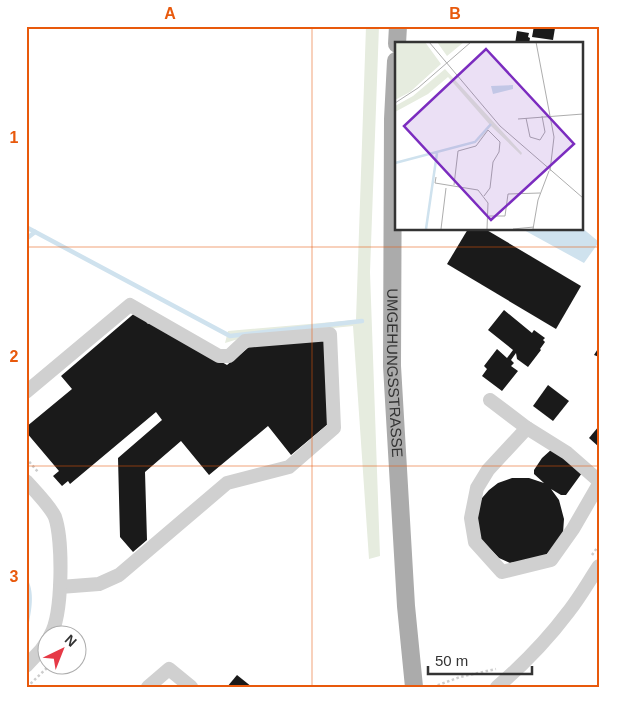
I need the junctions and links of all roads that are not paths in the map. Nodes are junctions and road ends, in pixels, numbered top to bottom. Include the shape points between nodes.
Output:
1 (398, 26) edge
2 (397, 42) edge
3 (395, 75) edge
4 (26, 392) edge
5 (490, 400) dead end
6 (527, 428) junction
7 (26, 481) edge
8 (599, 482) edge
9 (593, 564) edge
10 (60, 587) junction
11 (54, 626) edge
12 (38, 653) edge
13 (26, 666) edge
14 (148, 687) edge
15 (191, 687) edge
16 (414, 687) edge
17 (498, 687) edge

1 - 2 main road
3 - 16 main road, UMGEHUNGSSTRASSE via 392,119 392,366
4 - 10 street via 130,305 219,356 229,356 245,342 330,334 334,428 289,467 227,483 119,576 99,584
5 - 6 street
6 - 8 street via 566,454
6 - 8 street via 484,476 477,488 471,518 475,542 502,572 551,560
7 - 10 street via 54,516 59,536
9 - 17 street via 570,610 546,640
10 - 11 street
12 - 13 street
14 - 15 street via 169,669

